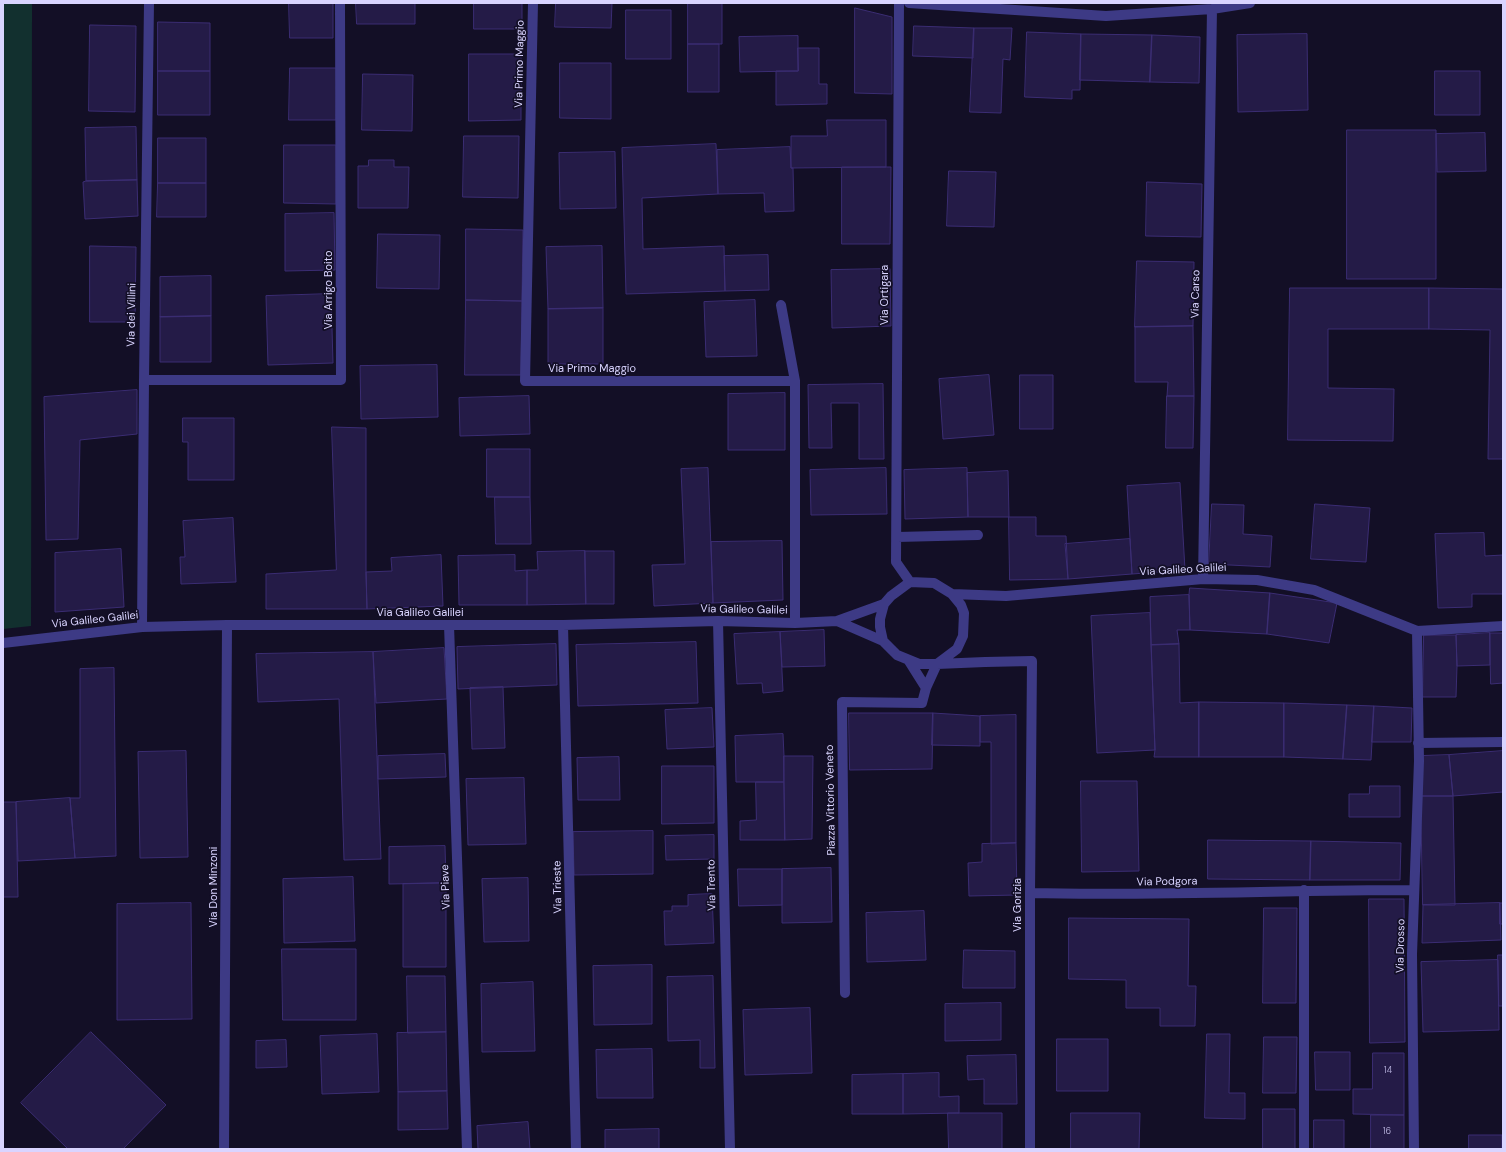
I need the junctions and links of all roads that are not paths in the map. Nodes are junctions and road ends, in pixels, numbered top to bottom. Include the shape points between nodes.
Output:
1 (148, 3) edge
2 (340, 3) edge
3 (533, 3) edge
4 (899, 3) edge
5 (909, 3) edge
6 (1250, 3) edge
7 (1212, 9) junction
8 (781, 305) dead end
9 (144, 380) junction
10 (795, 381) junction
11 (978, 535) dead end
12 (896, 537) junction
13 (1203, 579) junction
14 (910, 582) junction
15 (952, 594) junction
16 (884, 604) junction
17 (718, 621) junction
18 (837, 621) junction
19 (795, 623) junction
20 (449, 624) junction
21 (227, 625) junction
22 (563, 625) junction
23 (1503, 626) edge
24 (142, 627) junction
25 (1417, 631) junction
26 (883, 641) junction
27 (3, 643) edge
28 (909, 661) junction
29 (937, 664) junction
30 (926, 688) junction
31 (1503, 742) edge
32 (1418, 743) junction
33 (1304, 890) junction
34 (1414, 890) junction
35 (1030, 893) junction
36 (845, 993) dead end
37 (224, 1149) edge
38 (466, 1149) edge
39 (576, 1149) edge
40 (730, 1149) edge
41 (1030, 1149) edge
42 (1304, 1149) edge
43 (1414, 1149) edge

1 - 9 street, Via dei Villini
2 - 9 street, Via Arrigo Boito via 341,380
3 - 10 street, Via Primo Maggio via 525,381
4 - 12 street, Via Ortigara
5 - 7 street via 1106,16
6 - 7 street
7 - 13 street, Via Carso
8 - 10 street
9 - 24 street, Via dei Villini
10 - 19 street
11 - 12 street
12 - 14 street, Via Ortigara via 896,562
13 - 15 street, Via Galileo Galilei via 1006,596
13 - 25 street, Via Galileo Galilei via 1257,580 1314,590
14 - 15 street, Piazza Vittorio Veneto via 934,583
14 - 16 street
15 - 29 street, Piazza Vittorio Veneto via 964,613 964,636 957,649
16 - 18 street, Via Galileo Galilei
16 - 26 street via 880,619
17 - 19 street, Via Galileo Galilei
17 - 22 street, Via Galileo Galilei
17 - 40 street, Via Trento
18 - 19 street, Via Galileo Galilei
18 - 26 street, Via Galileo Galilei
20 - 21 street, Via Galileo Galilei
20 - 22 street, Via Galileo Galilei
20 - 38 street, Via Piave
21 - 24 street, Via Galileo Galilei
21 - 37 street, Via Don Minzoni
22 - 39 street, Via Trieste
23 - 25 street, Via Galileo Galilei
24 - 27 street, Via Galileo Galilei
25 - 32 street, Via Drosso
26 - 28 street via 897,655
28 - 29 street
28 - 30 street
29 - 30 street, Piazza Vittorio Veneto
29 - 35 street, Via Gorizia via 1032,661
30 - 36 street, Piazza Vittorio Veneto via 922,703 842,702
31 - 32 street
32 - 34 street, Via Drosso
33 - 34 street, Via Podgora
33 - 35 street, Via Podgora via 1119,895
33 - 42 street
34 - 43 street, Via Drosso
35 - 41 street, Via Gorizia

